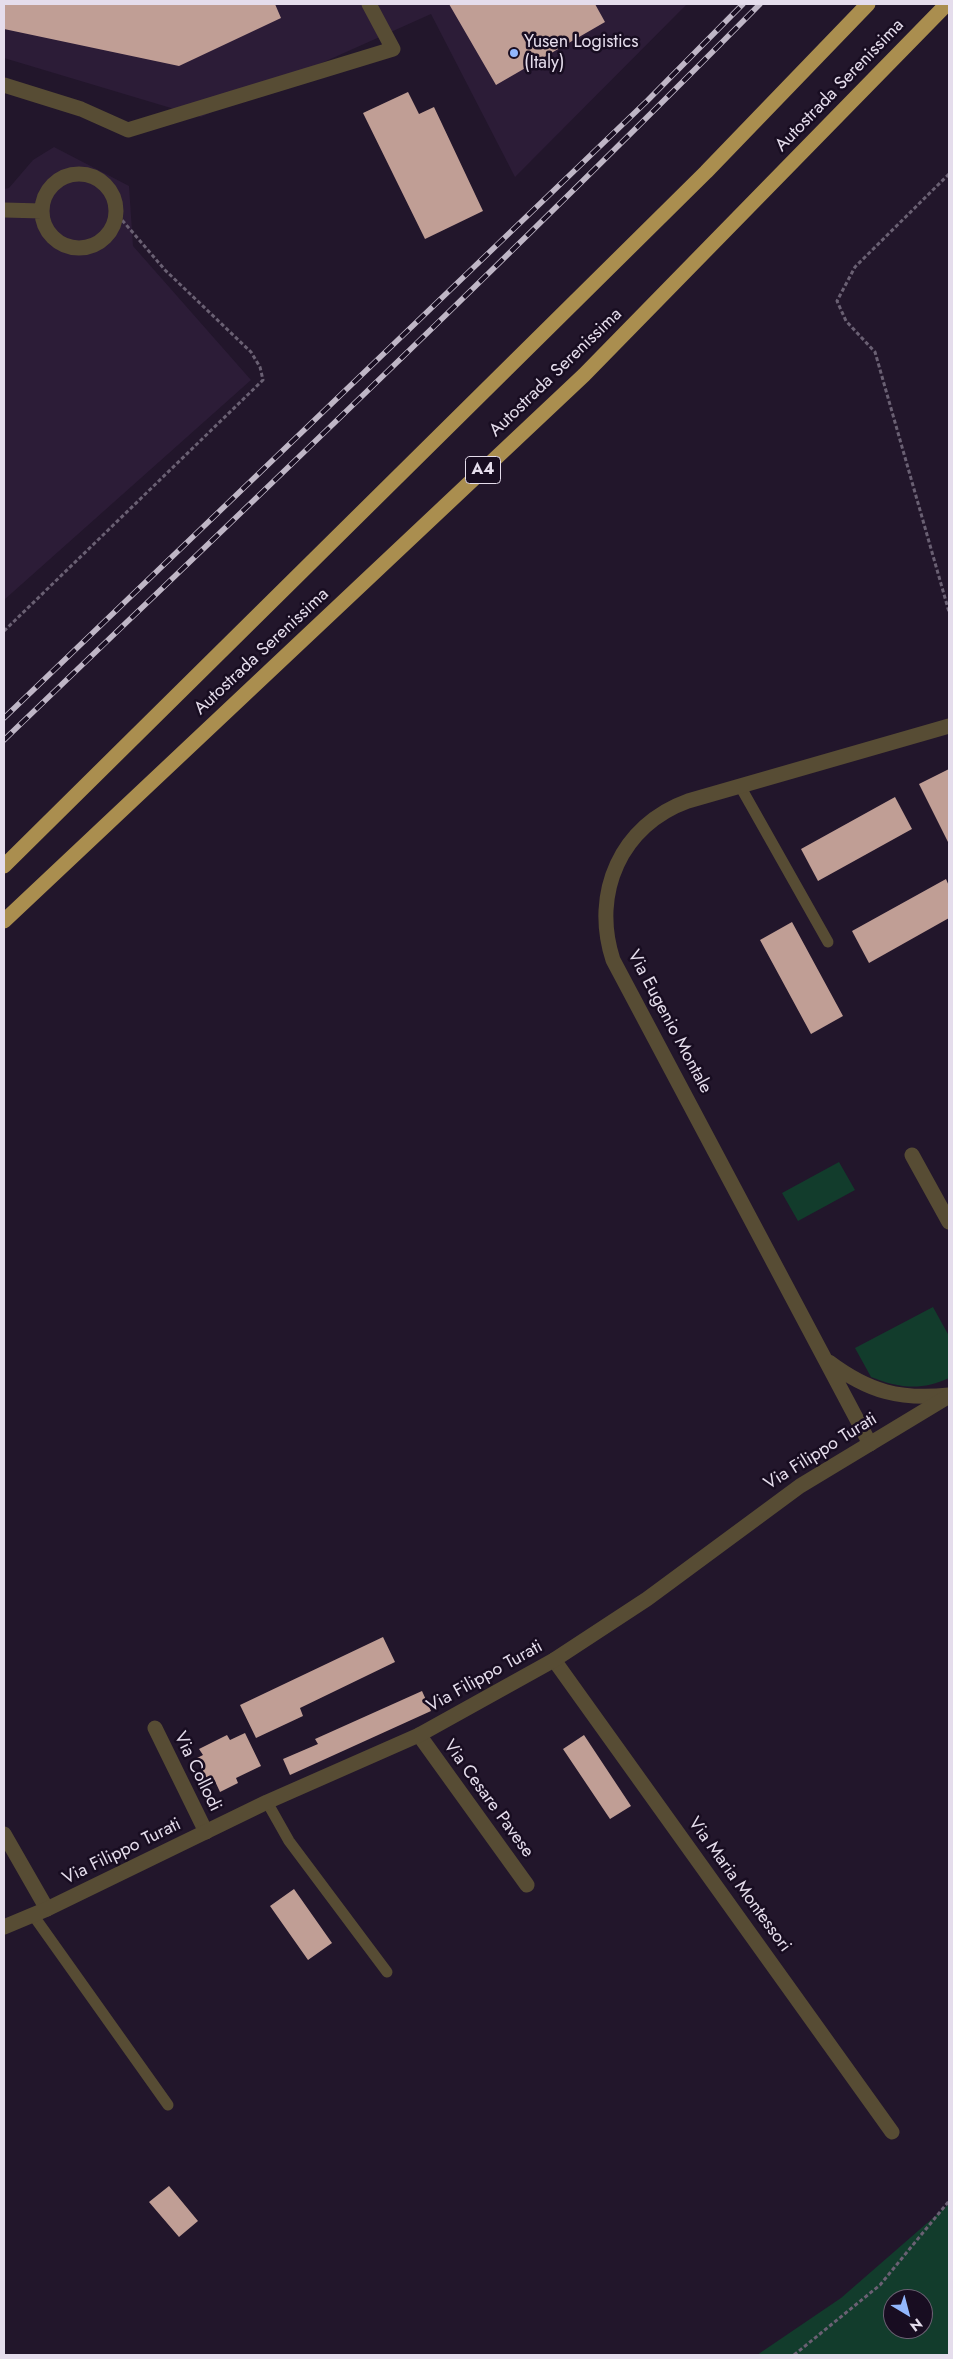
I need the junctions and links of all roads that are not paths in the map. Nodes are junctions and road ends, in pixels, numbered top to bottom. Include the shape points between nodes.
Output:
1 (369, 4) edge
2 (868, 4) edge
3 (947, 4) edge
4 (4, 86) edge
5 (4, 210) edge
6 (42, 211) junction
7 (949, 726) edge
8 (740, 786) junction
9 (4, 866) edge
10 (4, 921) edge
11 (828, 942) dead end
12 (912, 1155) dead end
13 (949, 1222) edge
14 (824, 1358) junction
15 (949, 1395) edge
16 (870, 1444) junction
17 (554, 1660) junction
18 (155, 1728) dead end
19 (419, 1735) junction
20 (267, 1802) junction
21 (206, 1832) junction
22 (4, 1834) edge
23 (527, 1885) dead end
24 (40, 1912) junction
25 (4, 1927) edge
26 (387, 1972) dead end
27 (168, 2105) dead end
28 (892, 2132) dead end

1 - 4 street via 393,48 128,130 81,110
2 - 9 highway, Autostrada Serenissima via 699,179
3 - 10 highway, Autostrada Serenissima / A4 via 584,375
5 - 6 street
6 - 6 street via 44,199 58,180 80,174 97,179 110,191 116,213 113,224 102,239 85,247 72,247 50,235
7 - 8 street, Via Eugenio Montale
8 - 11 lane
8 - 14 street, Via Eugenio Montale via 674,806 657,815 636,834 624,850 611,882 605,917 607,936 613,960
12 - 13 street
14 - 15 street, Via Eugenio Montale via 855,1379 886,1393 925,1397
14 - 16 street, Via Eugenio Montale
15 - 16 street, Via Filippo Turati
16 - 17 street, Via Filippo Turati via 800,1486 647,1599
17 - 19 street, Via Filippo Turati
17 - 28 street, Via Maria Montessori
18 - 21 street, Via Collodi
19 - 20 street, Via Filippo Turati
19 - 23 street, Via Cesare Pavese
20 - 21 street, Via Filippo Turati
20 - 26 lane via 289,1841
21 - 24 street, Via Filippo Turati
22 - 24 street
24 - 25 street, Via Filippo Turati
24 - 27 lane

